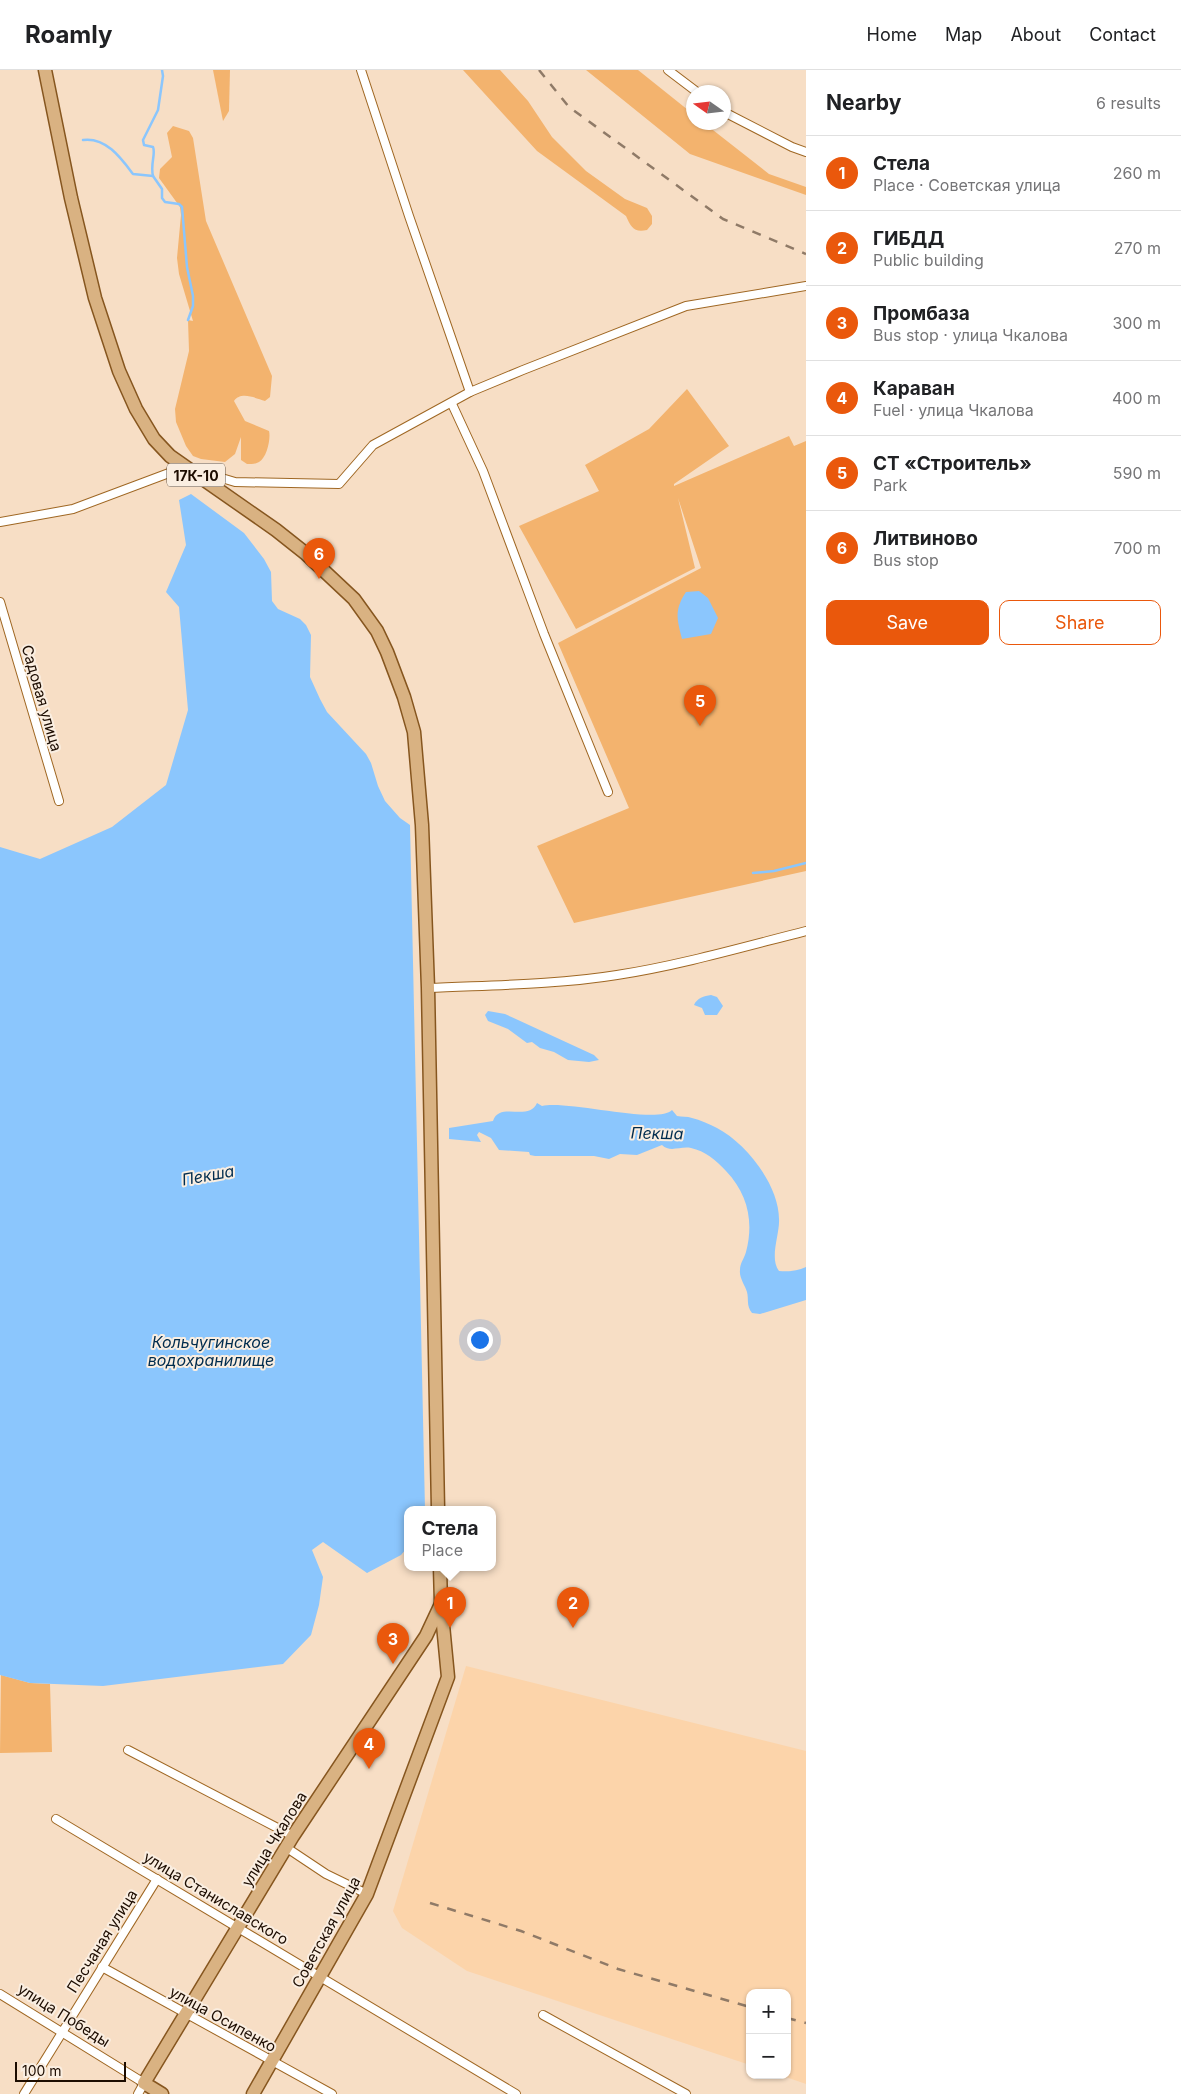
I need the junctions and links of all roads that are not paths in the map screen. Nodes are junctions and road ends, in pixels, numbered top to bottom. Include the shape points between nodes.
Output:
1 (45, 70) edge
2 (361, 70) edge
3 (668, 70) edge
4 (688, 85) edge
5 (731, 116) edge
6 (806, 152) edge
7 (806, 286) edge
8 (470, 392) junction
9 (452, 404) junction
10 (185, 467) junction
11 (0, 522) edge
12 (0, 602) edge
13 (608, 792) dead end
14 (59, 801) dead end
15 (806, 931) edge
16 (428, 988) junction
17 (438, 1506) edge
18 (440, 1571) edge
19 (441, 1604) junction
20 (128, 1750) dead end
21 (56, 1819) dead end
22 (290, 1842) junction
23 (158, 1879) junction
24 (367, 1894) junction
25 (238, 1928) junction
26 (102, 1967) junction
27 (320, 1977) junction
28 (0, 1994) edge
29 (186, 2014) junction
30 (544, 2015) dead end
31 (61, 2032) junction
32 (272, 2061) junction
33 (141, 2089) edge
34 (24, 2094) edge
35 (162, 2094) edge
36 (253, 2094) edge
37 (332, 2094) edge
38 (516, 2094) edge
39 (686, 2094) edge

1 - 10 main road, 17К-10 via 83,253 108,340 128,392 147,428 161,448
2 - 8 street
3 - 4 street
5 - 6 street
7 - 8 street via 686,306
8 - 9 street
9 - 10 street via 373,445 339,484 235,482
9 - 13 street via 483,471
10 - 11 street via 73,509
10 - 16 main road, 17К-10 via 305,553 354,599 377,630 396,674 414,732 422,825
12 - 14 street, Садовая улица
15 - 16 street via 616,975
16 - 17 main road
18 - 19 main road, Советская улица
19 - 22 main road, улица Чкалова via 426,1636
19 - 24 main road, Советская улица via 448,1677
20 - 22 street
21 - 23 street, улица Станиславского
22 - 24 street via 326,1874
22 - 25 main road, улица Чкалова
23 - 25 street, улица Станиславского
23 - 26 street, Песчаная улица
24 - 27 main road, Советская улица
25 - 27 street, улица Станиславского
25 - 29 main road, улица Чкалова
26 - 29 street, улица Осипенко
26 - 31 street, Песчаная улица
27 - 32 main road, Советская улица
27 - 38 street, улица Станиславского
28 - 31 street, улица Победы
29 - 32 street, улица Осипенко
29 - 33 main road, улица Чкалова
30 - 39 street
31 - 33 street, улица Победы
31 - 34 street, Песчаная улица
32 - 36 main road, Советская улица
32 - 37 street, улица Осипенко
33 - 35 main road, улица Победы

